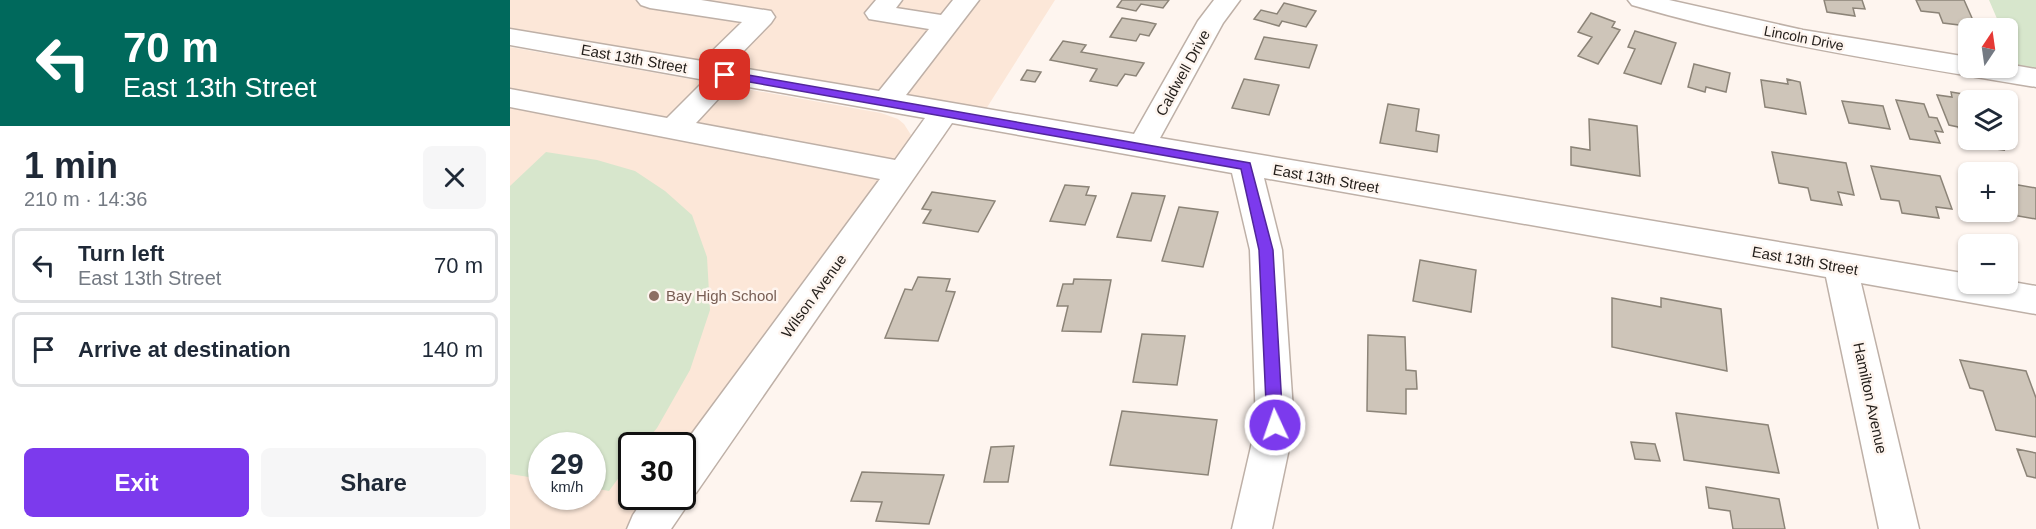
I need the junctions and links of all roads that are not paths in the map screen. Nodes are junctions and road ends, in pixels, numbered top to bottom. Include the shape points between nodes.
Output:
1 (650, 0) edge
2 (889, 0) edge
3 (966, 0) edge
4 (1227, 0) edge
5 (1641, 0) edge
6 (947, 24) junction
7 (510, 37) edge
8 (1958, 64) edge
9 (717, 73) junction
10 (2018, 75) edge
11 (2036, 78) edge
12 (510, 98) edge
13 (886, 102) junction
14 (945, 112) junction
15 (674, 128) junction
16 (1141, 147) junction
17 (1246, 166) junction
18 (902, 172) junction
19 (1841, 268) junction
20 (2036, 300) edge
21 (696, 460) edge
22 (660, 510) edge
23 (647, 529) edge
24 (1252, 529) edge
25 (1899, 529) edge

1 - 9 street via 762,17
2 - 6 street via 878,13
3 - 6 street
4 - 16 street, Caldwell Drive via 1211,21
5 - 8 street, Lincoln Drive via 1797,38
6 - 13 street
7 - 9 street, East 13th Street
9 - 13 street, East 13th Street
9 - 15 street
10 - 11 street
12 - 15 street
13 - 14 street, East 13th Street
14 - 16 street, East 13th Street
14 - 18 street, Wilson Avenue
15 - 18 street
16 - 17 street, East 13th Street
17 - 19 street, East 13th Street
17 - 24 street via 1266,250 1275,425
18 - 21 street, Wilson Avenue
19 - 20 street, East 13th Street
19 - 25 street, Hamilton Avenue
22 - 23 street

